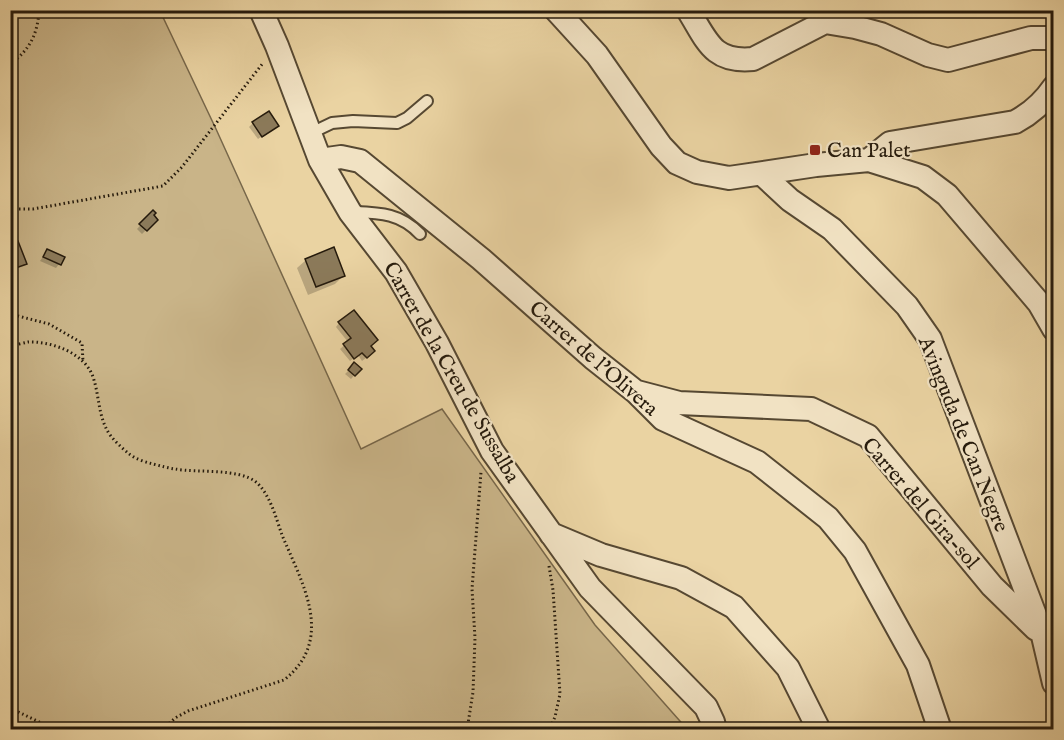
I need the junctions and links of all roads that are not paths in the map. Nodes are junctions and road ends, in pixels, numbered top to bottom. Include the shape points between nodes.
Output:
1 (261, 10) edge
2 (556, 10) edge
3 (688, 10) edge
4 (1053, 38) edge
5 (1053, 87) edge
6 (427, 101) dead end
7 (309, 134) junction
8 (320, 160) junction
9 (869, 160) junction
10 (762, 174) junction
11 (350, 212) junction
12 (420, 234) dead end
13 (1053, 329) edge
14 (636, 392) junction
15 (551, 534) junction
16 (1043, 636) junction
17 (1053, 683) edge
18 (714, 729) edge
19 (819, 729) edge
20 (940, 729) edge

1 - 7 street, Carrer de la Creu de Sussalba
2 - 10 street via 597,55 677,163 697,172 729,177
3 - 4 street via 714,51 742,60 753,59 825,22 881,34 948,60 1031,38
5 - 9 street via 1043,103 1015,122 890,143
6 - 7 lane via 397,123 332,123
7 - 8 street, Carrer de la Creu de Sussalba
8 - 11 street, Carrer de la Creu de Sussalba
8 - 14 street, Carrer de l'Olivera via 341,156 360,161
9 - 10 street
9 - 13 street via 923,177 946,195 1039,303
10 - 16 street, Avinguda de Can Negre via 790,200 832,229 907,306 930,339
11 - 12 lane via 377,213 408,221
11 - 15 street, Carrer de la Creu de Sussalba via 396,272 492,451
14 - 16 street, Carrer del Gira-sol via 679,403 811,409 868,436 992,586
14 - 20 street, Carrer de l'Olivera via 663,419 756,462 828,518 855,551 918,665
15 - 18 street, Carrer de la Creu de Sussalba via 590,588 706,707
15 - 19 street via 601,555 681,578 734,607 788,668
16 - 17 street, Avinguda de Can Negre

